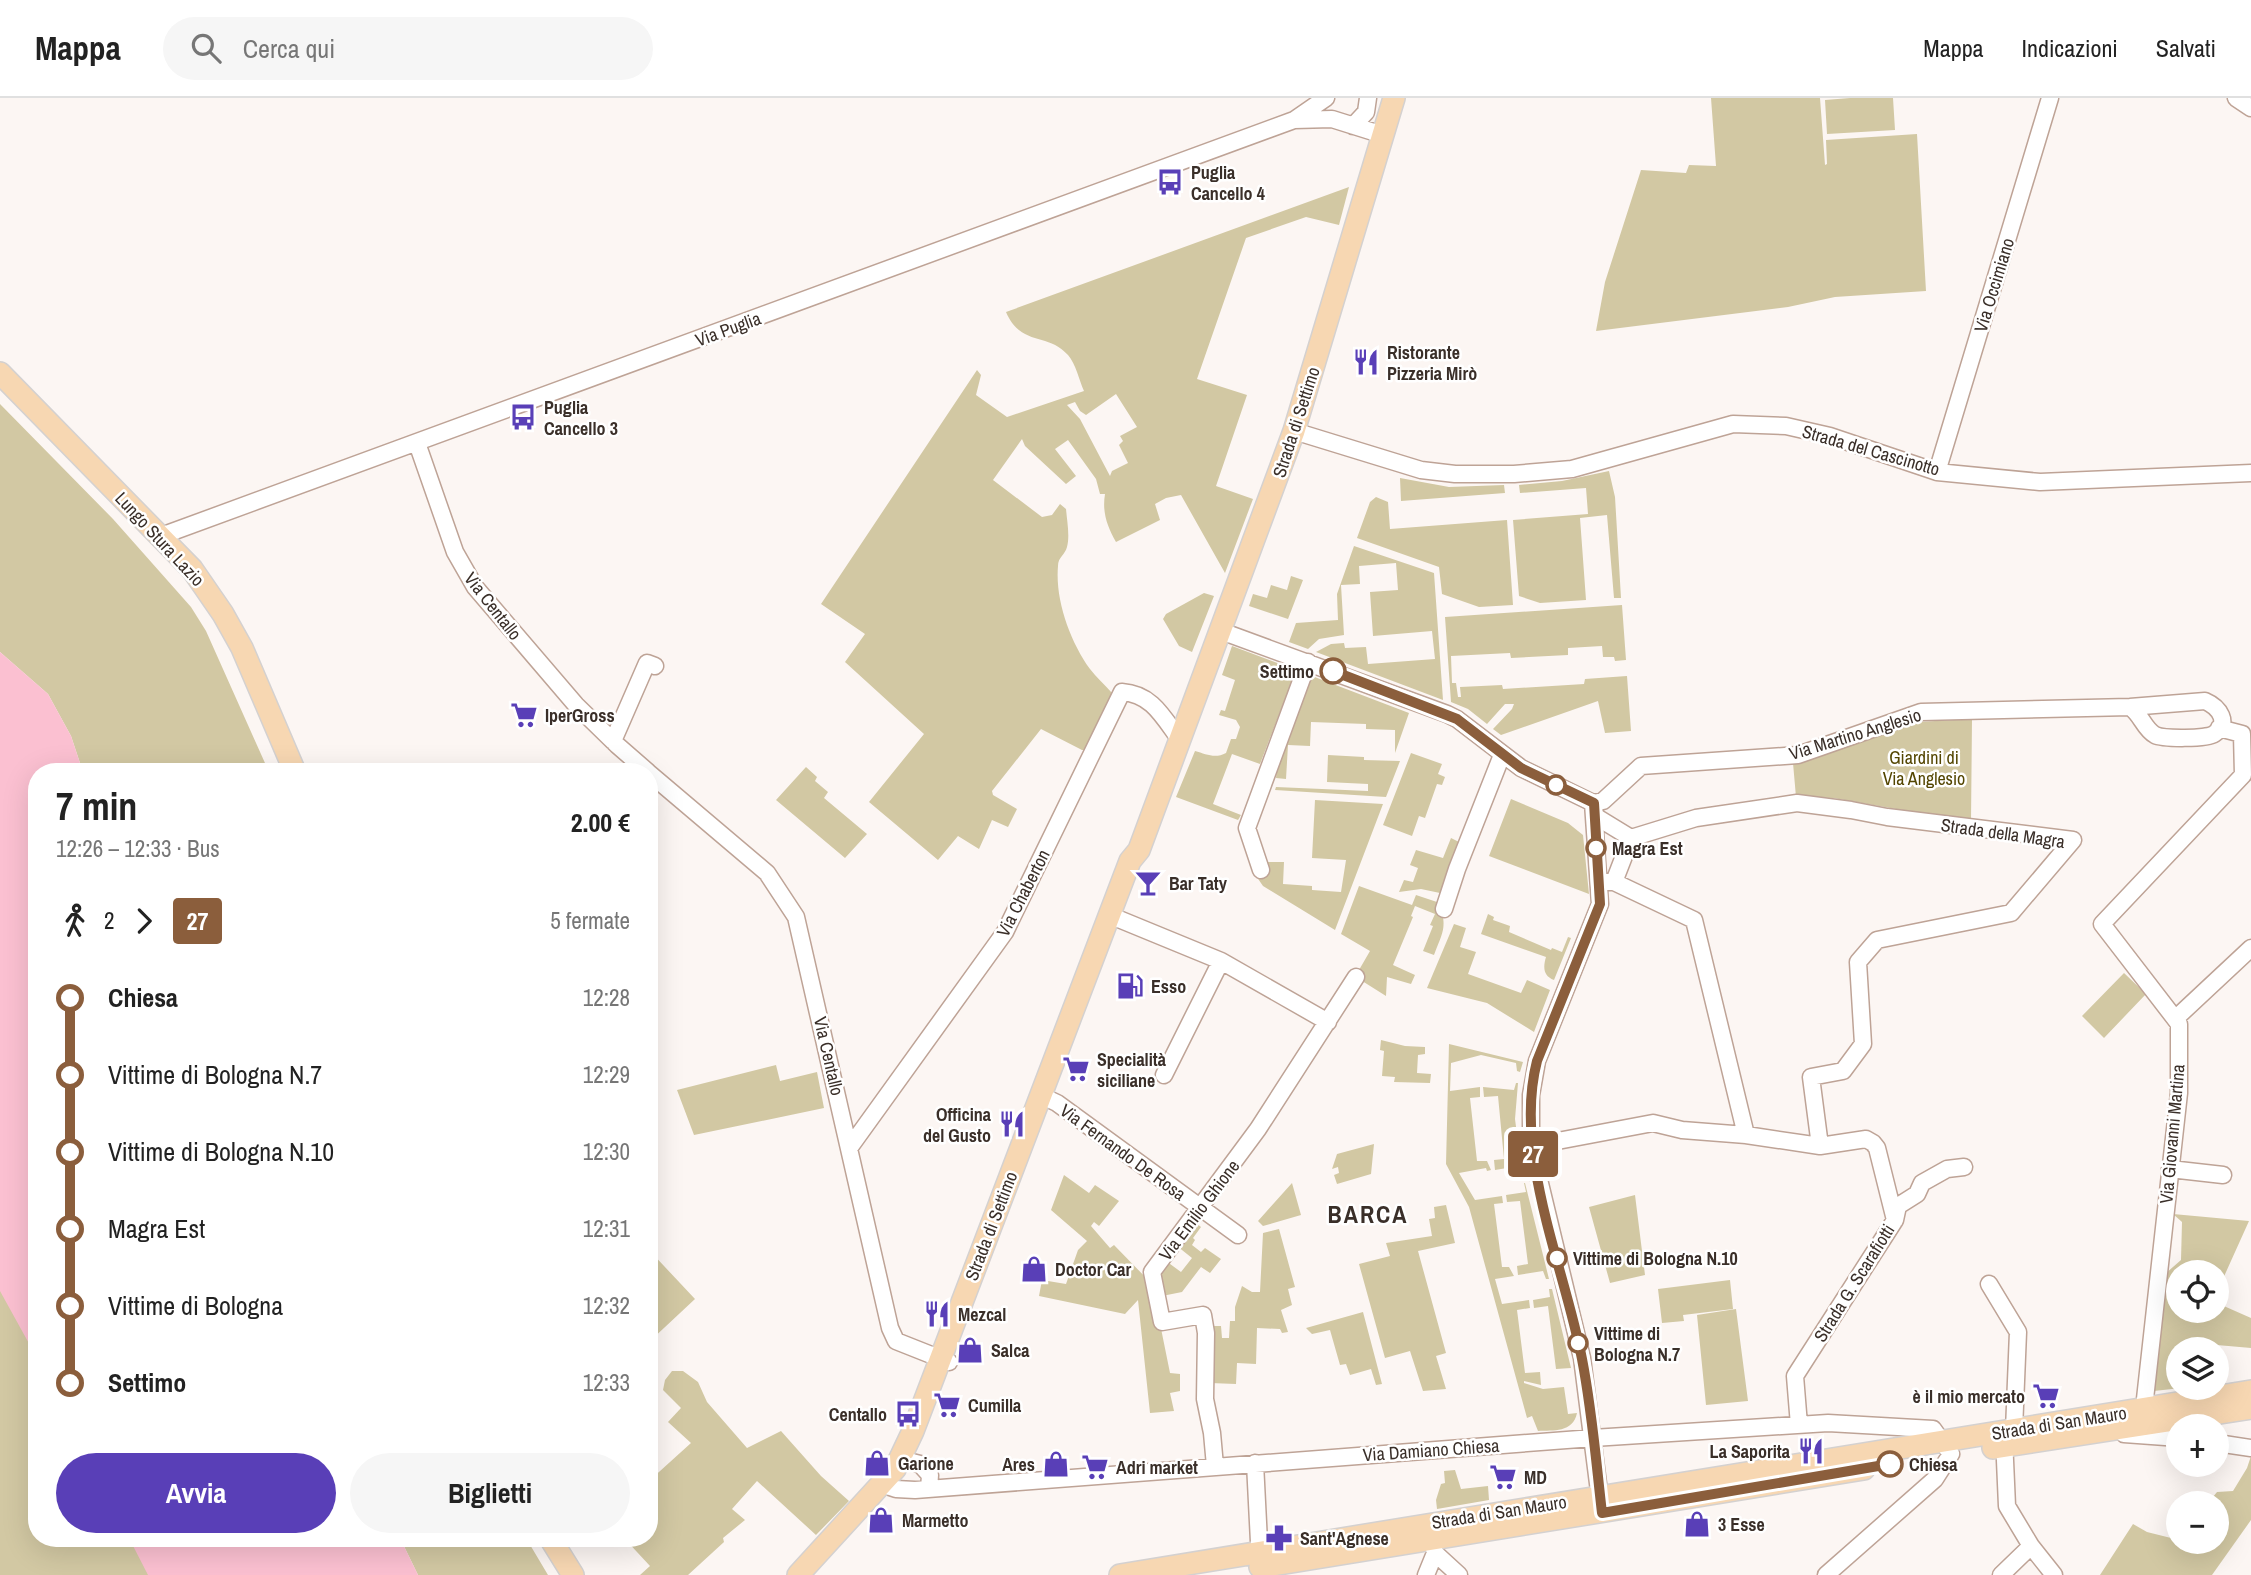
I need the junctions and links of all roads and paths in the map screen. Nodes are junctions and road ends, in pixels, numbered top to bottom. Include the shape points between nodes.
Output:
1 (1326, 98) edge
2 (1368, 98) edge
3 (1394, 98) edge
4 (2050, 98) edge
5 (2236, 98) edge
6 (2251, 108) edge
7 (1294, 120) junction
8 (1353, 126) junction
9 (1383, 135) junction
10 (0, 373) edge
11 (1294, 431) junction
12 (418, 443) junction
13 (1937, 472) junction
14 (2251, 474) edge
15 (161, 536) junction
16 (1221, 631) junction
17 (1308, 662) junction
18 (655, 666) dead end
19 (2130, 707) junction
20 (2220, 728) junction
21 (1180, 740) junction
22 (613, 741) junction
23 (1502, 755) junction
24 (291, 763) edge
25 (639, 763) edge
26 (658, 780) edge
27 (1594, 809) junction
28 (1631, 838) junction
29 (1261, 870) dead end
30 (1607, 882) junction
31 (1444, 909) dead end
32 (1114, 917) junction
33 (2251, 948) edge
34 (1221, 961) junction
35 (1356, 977) dead end
36 (2175, 1019) junction
37 (1328, 1022) junction
38 (1164, 1075) dead end
39 (1045, 1097) junction
40 (1746, 1135) junction
41 (1531, 1146) junction
42 (1820, 1146) junction
43 (850, 1147) junction
44 (1964, 1167) dead end
45 (2170, 1169) junction
46 (2223, 1175) dead end
47 (1200, 1209) junction
48 (1895, 1220) junction
49 (1238, 1235) dead end
50 (1989, 1284) dead end
51 (945, 1361) junction
52 (2251, 1391) edge
53 (2251, 1408) edge
54 (2143, 1418) junction
55 (1799, 1425) junction
56 (2104, 1432) junction
57 (2007, 1436) junction
58 (2166, 1437) edge
59 (1593, 1438) junction
60 (1942, 1442) junction
61 (2229, 1445) edge
62 (2251, 1448) edge
63 (907, 1460) junction
64 (1255, 1463) junction
65 (1215, 1466) junction
66 (888, 1487) junction
67 (929, 1489) junction
68 (1601, 1504) junction
69 (1433, 1546) junction
70 (2031, 1546) junction
71 (556, 1547) edge
72 (1268, 1564) edge
73 (573, 1575) edge
74 (797, 1575) edge
75 (813, 1575) edge
76 (1120, 1575) edge
77 (1210, 1575) edge
78 (1426, 1575) edge
79 (1459, 1575) edge
80 (1826, 1575) edge
81 (2001, 1575) edge
82 (2054, 1575) edge

1 - 7 street, Via Puglia
2 - 8 street via 1366,112
3 - 9 main road, Strada di Settimo
4 - 13 street, Via Occimiano
5 - 6 street
7 - 8 street, Via Puglia via 1332,119
7 - 12 street, Via Puglia
8 - 9 street, Via Puglia
9 - 11 main road, Strada di Settimo
10 - 15 main road, Lungo Stura Lazio
11 - 13 street, Strada del Cascinotto via 1421,470 1481,474 1572,469 1734,424 1786,426
11 - 16 main road, Strada di Settimo
12 - 15 street, Via Puglia
12 - 22 street, Via Centallo via 455,552 475,587
13 - 14 street, Strada del Cascinotto via 2040,482
15 - 24 main road, Lungo Stura Lazio via 189,565 223,614
16 - 17 street
16 - 21 main road, Strada di Settimo
17 - 23 street via 1457,719
17 - 29 street via 1247,828
18 - 22 street via 647,663
19 - 20 street via 2158,737 2206,737
19 - 20 street, Via Martino Anglesio via 2205,701 2221,712
19 - 27 street, Via Martino Anglesio via 1921,712 1798,755 1641,766
20 - 36 street via 2242,734 2243,775 2102,924
21 - 32 main road, Strada di Settimo via 1139,850 1130,861
21 - 43 street, Via Chaberton via 1151,701 1122,692 1005,932
22 - 25 street, Via Centallo
23 - 27 street
23 - 31 street
26 - 43 street, Via Centallo via 767,873 796,917
27 - 28 street
27 - 30 street
28 - 30 street
28 - 42 street, Strada della Magra via 1696,818 1797,803 2073,841 2011,913 1877,940 1858,962 1863,1044 1843,1071 1811,1077
30 - 40 street via 1694,920
30 - 41 street via 1532,1079
32 - 34 street
32 - 39 main road, Strada di Settimo
33 - 36 street
34 - 37 street
34 - 38 street
35 - 37 street, Via Emilio Ghione
36 - 45 street, Via Giovanni Martina via 2179,1024 2179,1093
37 - 47 street, Via Emilio Ghione
39 - 47 street, Via Fernando De Rosa
39 - 51 main road, Strada di Settimo
40 - 41 street, Strada G. Scarafiotti via 1629,1120
40 - 42 street, Strada G. Scarafiotti
41 - 59 street via 1582,1358
42 - 48 street, Strada G. Scarafiotti via 1866,1139 1873,1143
43 - 51 street, Via Centallo via 896,1341
44 - 48 street via 1947,1169 1922,1183 1917,1194 1898,1206
45 - 46 street
45 - 54 street, Via Giovanni Martina
47 - 49 street, Via Fernando De Rosa
47 - 65 street, Via Emilio Ghione via 1152,1272 1162,1322 1203,1315 1205,1399
48 - 55 street, Strada G. Scarafiotti via 1795,1376
50 - 57 street via 2018,1332
51 - 63 main road, Strada di Settimo via 913,1431
52 - 54 main road, Strada di San Mauro
53 - 54 main road, Strada di San Mauro
54 - 56 main road, Strada di San Mauro
54 - 57 main road, Strada di San Mauro
55 - 59 street, Via Damiano Chiesa
55 - 60 street, Via Damiano Chiesa via 1828,1423
56 - 57 main road, Strada di San Mauro
56 - 58 street
57 - 60 main road, Strada di San Mauro
57 - 70 street via 2007,1506
59 - 64 street, Via Damiano Chiesa
59 - 68 street
60 - 68 main road, Strada di San Mauro
60 - 80 street via 1935,1479
61 - 62 street
63 - 66 main road, Strada di Settimo
63 - 67 street via 923,1465 930,1475
64 - 65 street, Via Damiano Chiesa
64 - 72 street
65 - 67 street, Via Damiano Chiesa
66 - 67 street, Via Damiano Chiesa
66 - 74 main road, Strada di Settimo
66 - 75 main road, Strada di Settimo
68 - 69 main road, Strada di San Mauro
68 - 72 main road, Strada di San Mauro
69 - 72 main road, Strada di San Mauro
69 - 78 street
69 - 79 street
70 - 81 street
70 - 82 street
71 - 73 main road
72 - 76 main road, Strada di San Mauro
72 - 77 main road, Strada di San Mauro

